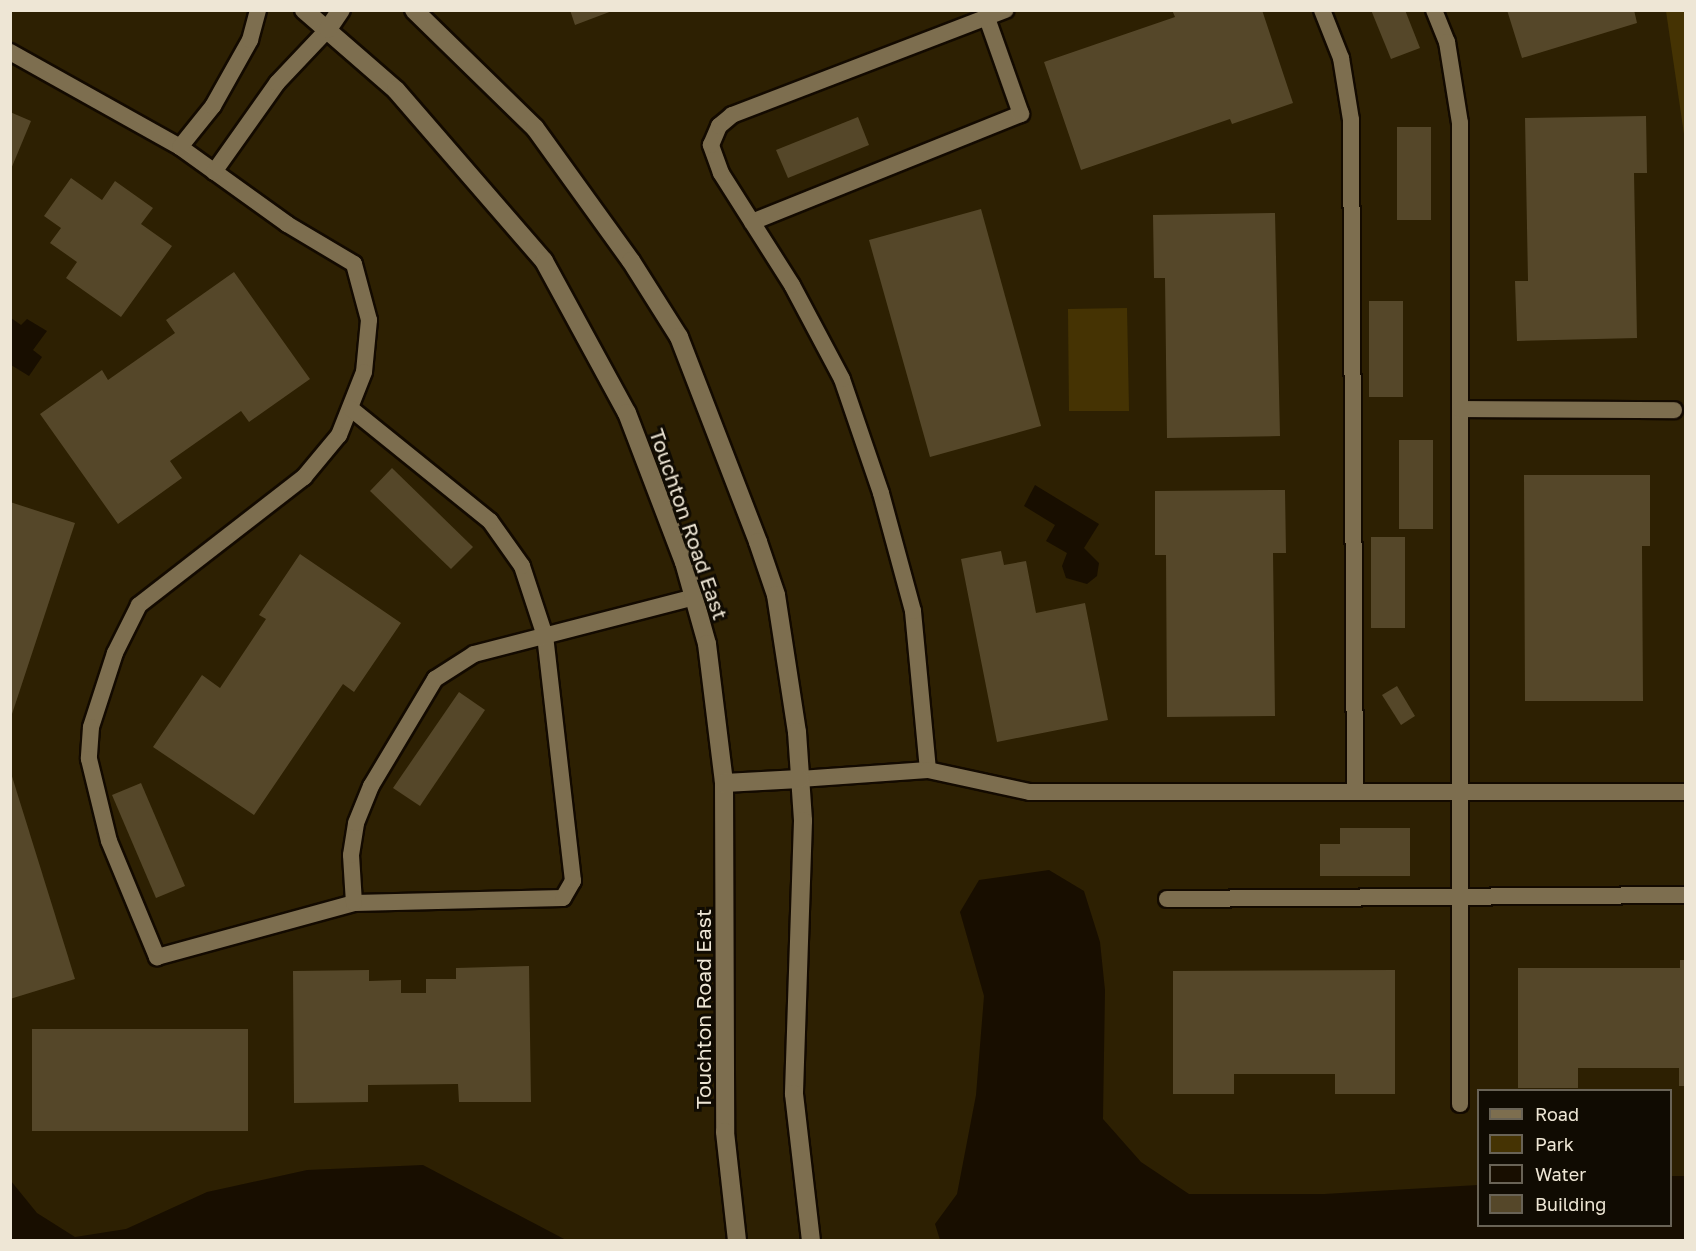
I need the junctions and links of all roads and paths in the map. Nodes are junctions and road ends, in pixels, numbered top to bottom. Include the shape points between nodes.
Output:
1 (258, 10) edge
2 (304, 10) edge
3 (341, 10) edge
4 (414, 10) edge
5 (1006, 10) edge
6 (1322, 10) edge
7 (1434, 10) edge
8 (987, 18) junction
9 (328, 29) junction
10 (10, 52) edge
11 (180, 147) junction
12 (214, 172) junction
13 (752, 222) junction
14 (351, 409) junction
15 (1460, 409) junction
16 (1674, 410) dead end
17 (694, 597) junction
18 (545, 636) junction
19 (928, 770) junction
20 (800, 779) junction
21 (724, 783) junction
22 (1355, 792) junction
23 (1460, 792) junction
24 (1686, 792) edge
25 (1686, 895) edge
26 (1460, 897) junction
27 (1167, 899) dead end
28 (354, 903) junction
29 (1460, 1104) dead end
30 (737, 1240) edge
31 (811, 1240) edge

1 - 11 lane via 250,40 218,96
2 - 9 street, Touchton Road East
3 - 9 street
4 - 20 street via 535,128 631,261 678,337 737,479 776,596
5 - 8 lane
6 - 22 lane via 1341,58 1351,120
7 - 15 lane via 1447,42 1460,123
8 - 13 lane via 1021,114
8 - 13 lane via 732,115 719,126 711,145
9 - 12 lane via 277,83
9 - 17 street, Touchton Road East via 396,90 544,261 627,413
10 - 11 lane
11 - 12 lane
12 - 14 lane via 287,225 354,264 369,320 364,372
13 - 19 lane via 842,379 881,493 913,611
14 - 18 lane via 490,521 522,566
14 - 28 lane via 339,435 304,477 139,605 115,653 91,727 89,759 109,841 157,957
15 - 16 lane
15 - 23 lane
17 - 18 lane
17 - 21 street, Touchton Road East via 707,644
18 - 28 lane via 474,654 435,679 371,786 356,823 351,855
18 - 28 lane via 573,881 562,898
19 - 20 lane
19 - 22 lane via 1030,792
20 - 21 street
20 - 31 street via 794,1094
21 - 30 street, Touchton Road East via 725,1132
22 - 23 lane
23 - 24 lane
23 - 26 lane
25 - 26 lane
26 - 27 lane
26 - 29 lane

